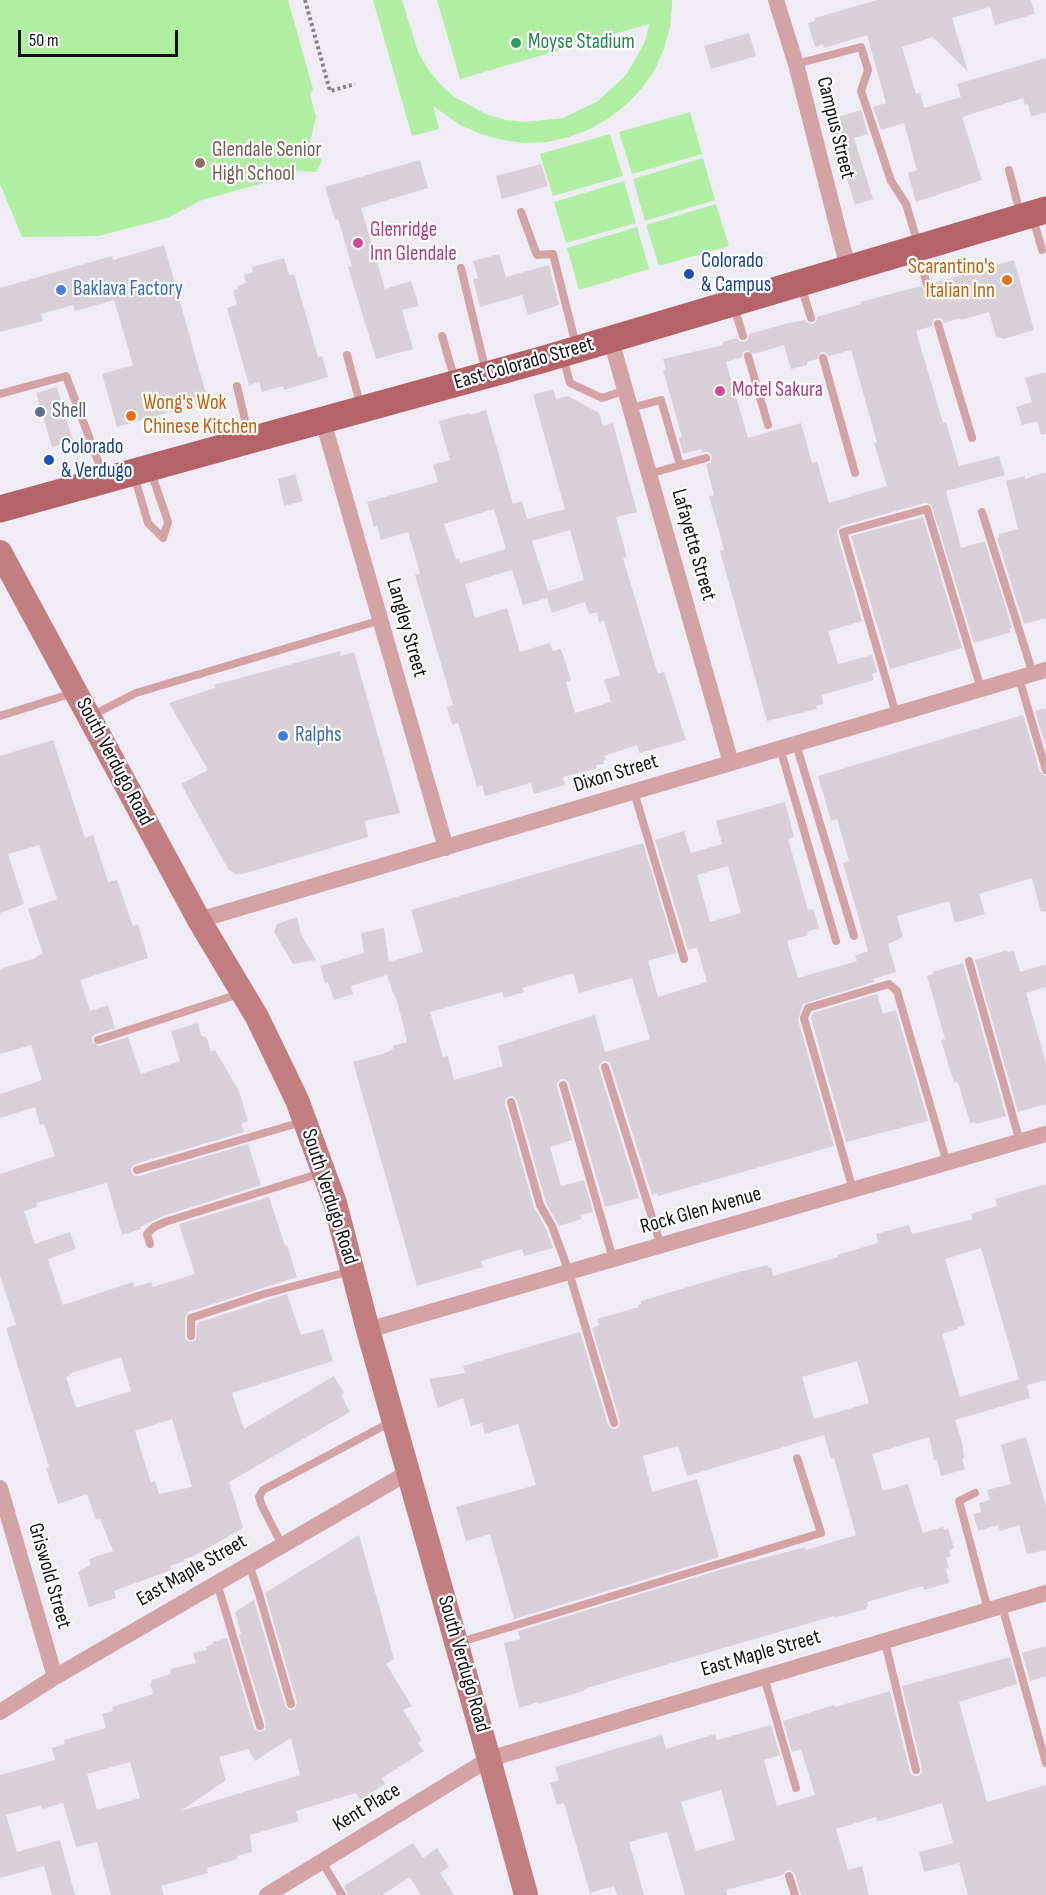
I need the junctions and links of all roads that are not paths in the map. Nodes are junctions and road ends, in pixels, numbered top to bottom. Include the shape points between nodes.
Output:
1 (776, 0) edge
2 (796, 64) junction
3 (1009, 170) dead end
4 (521, 212) dead end
5 (1033, 214) edge
6 (918, 248) junction
7 (1042, 250) dead end
8 (461, 268) dead end
9 (848, 268) junction
10 (800, 283) junction
11 (927, 285) dead end
12 (733, 304) junction
13 (811, 318) dead end
14 (938, 324) dead end
15 (442, 336) dead end
16 (743, 336) dead end
17 (611, 339) junction
18 (569, 352) junction
19 (347, 355) dead end
20 (748, 356) dead end
21 (823, 358) dead end
22 (487, 375) junction
23 (456, 384) junction
24 (237, 386) dead end
25 (626, 390) junction
26 (0, 394) edge
27 (631, 408) junction
28 (362, 410) junction
29 (323, 421) junction
30 (768, 425) dead end
31 (972, 438) dead end
32 (250, 441) junction
33 (706, 458) dead end
34 (680, 465) junction
35 (141, 470) junction
36 (855, 473) dead end
37 (649, 474) junction
38 (105, 480) junction
39 (0, 509) edge
40 (982, 512) dead end
41 (0, 552) edge
42 (381, 620) junction
43 (1033, 674) edge
44 (981, 689) junction
45 (76, 692) junction
46 (1, 713) edge
47 (896, 714) junction
48 (90, 717) junction
49 (788, 746) junction
50 (731, 763) junction
51 (1046, 770) edge
52 (634, 792) junction
53 (446, 848) junction
54 (199, 920) junction
55 (854, 936) dead end
56 (836, 941) dead end
57 (684, 959) dead end
58 (969, 961) dead end
59 (243, 993) junction
60 (98, 1040) dead end
61 (605, 1067) dead end
62 (563, 1085) dead end
63 (511, 1102) dead end
64 (305, 1121) junction
65 (1046, 1134) edge
66 (1020, 1142) junction
67 (947, 1163) junction
68 (138, 1170) dead end
69 (324, 1172) junction
70 (853, 1190) junction
71 (150, 1244) dead end
72 (661, 1246) junction
73 (612, 1259) junction
74 (352, 1271) junction
75 (568, 1272) junction
76 (368, 1330) junction
77 (191, 1336) dead end
78 (394, 1420) junction
79 (614, 1423) dead end
80 (797, 1458) dead end
81 (409, 1472) junction
82 (0, 1488) edge
83 (975, 1493) dead end
84 (3, 1508) edge
85 (282, 1545) junction
86 (249, 1564) junction
87 (217, 1583) junction
88 (1046, 1593) edge
89 (995, 1608) junction
90 (885, 1642) junction
91 (457, 1643) junction
92 (55, 1677) junction
93 (764, 1677) junction
94 (291, 1704) dead end
95 (0, 1712) edge
96 (260, 1726) dead end
97 (489, 1759) junction
98 (1046, 1763) edge
99 (916, 1770) dead end
100 (796, 1788) dead end
101 (322, 1862) junction
102 (789, 1876) dead end
103 (267, 1895) edge
104 (342, 1895) edge
105 (526, 1895) edge
106 (795, 1895) edge

1 - 2 street, Campus Street
2 - 6 lane via 861,46 868,70 861,91 891,181 906,204
2 - 9 street, Campus Street
3 - 5 lane
4 - 18 lane via 537,255 553,254
5 - 6 main road, East Colorado Street
5 - 7 lane
6 - 9 main road, East Colorado Street
6 - 11 lane
8 - 22 lane
9 - 10 main road, East Colorado Street
10 - 12 main road, East Colorado Street
10 - 13 lane
12 - 16 lane
12 - 17 main road, East Colorado Street
14 - 31 lane
15 - 23 lane
17 - 18 main road, East Colorado Street
17 - 25 street, Lafayette Street
18 - 22 main road, East Colorado Street
18 - 25 lane via 570,383 602,398
19 - 28 lane
20 - 30 lane
21 - 36 lane
22 - 23 main road, East Colorado Street
23 - 28 main road, East Colorado Street
24 - 32 lane
25 - 27 street, Lafayette Street
26 - 38 lane via 66,376
27 - 34 lane via 661,399
27 - 37 street, Lafayette Street
28 - 29 main road, East Colorado Street
29 - 32 main road, East Colorado Street
29 - 42 street, Langley Street
32 - 35 main road, East Colorado Street
33 - 34 lane
34 - 37 lane
35 - 35 lane via 148,523 163,538 168,522
35 - 38 main road, East Colorado Street
37 - 50 street, Lafayette Street
38 - 39 main road, East Colorado Street
40 - 43 lane
41 - 45 main road, South Verdugo Road via 10,579
42 - 48 lane via 136,693
42 - 53 street, Langley Street
43 - 44 street, Dixon Street
43 - 51 lane
44 - 47 street, Dixon Street
44 - 47 lane via 927,509 843,532
45 - 46 lane
45 - 48 main road, South Verdugo Road
47 - 49 street, Dixon Street
48 - 54 main road, South Verdugo Road
49 - 50 street, Dixon Street
49 - 55 lane
49 - 56 lane
50 - 52 street, Dixon Street
52 - 53 street, Dixon Street
52 - 57 lane
53 - 54 street, Dixon Street
54 - 59 main road, South Verdugo Road
58 - 66 lane
59 - 60 lane
59 - 64 main road, South Verdugo Road
61 - 72 lane
62 - 73 lane
63 - 75 lane via 540,1205
64 - 68 lane
64 - 69 main road, South Verdugo Road
65 - 66 street, Rock Glen Avenue
66 - 67 street, Rock Glen Avenue
67 - 70 street, Rock Glen Avenue
67 - 70 lane via 897,991 890,984 808,1008 804,1018
69 - 71 lane via 165,1222 147,1234
69 - 74 main road, South Verdugo Road
70 - 72 street, Rock Glen Avenue
72 - 73 street, Rock Glen Avenue
73 - 75 street, Rock Glen Avenue
74 - 76 main road, South Verdugo Road
74 - 77 lane via 191,1318
75 - 76 street, Rock Glen Avenue
75 - 79 lane
76 - 78 main road, South Verdugo Road
78 - 81 main road, South Verdugo Road
78 - 85 lane via 263,1490 259,1497
80 - 91 lane via 821,1533
81 - 85 street, East Maple Street
81 - 91 main road, South Verdugo Road
82 - 84 street, Griswold Street
83 - 89 lane via 959,1502
84 - 92 street, Griswold Street
85 - 86 street, East Maple Street
86 - 87 street, East Maple Street
86 - 94 lane
87 - 92 street, East Maple Street
87 - 96 lane
88 - 89 street, East Maple Street
89 - 90 street, East Maple Street
89 - 98 lane
90 - 93 street, East Maple Street
90 - 99 lane
91 - 97 main road, South Verdugo Road
92 - 95 street, East Maple Street
93 - 97 street, East Maple Street
93 - 100 lane
97 - 101 street, Kent Place
97 - 105 main road, South Verdugo Road
101 - 103 street, Kent Place
101 - 104 lane
102 - 106 lane

